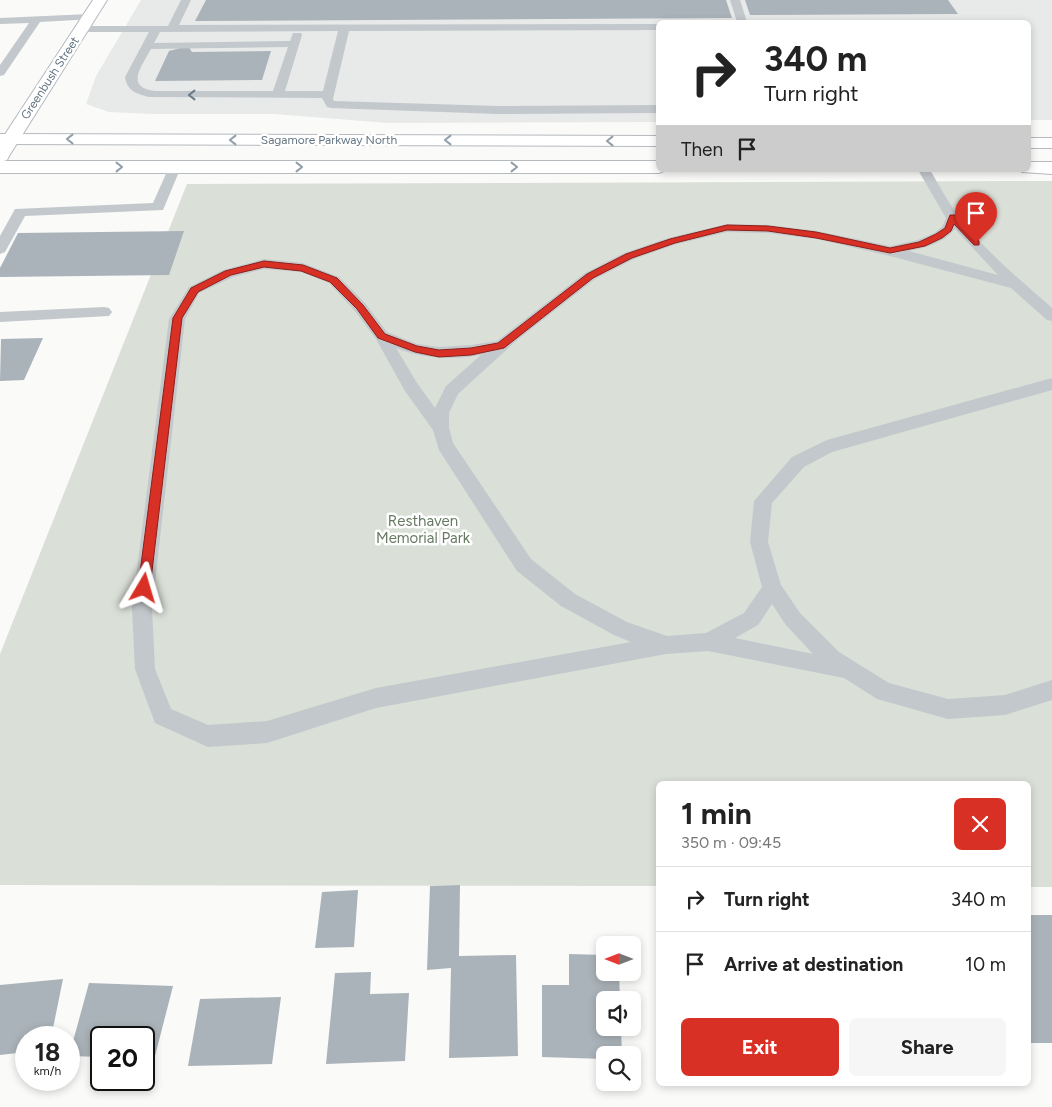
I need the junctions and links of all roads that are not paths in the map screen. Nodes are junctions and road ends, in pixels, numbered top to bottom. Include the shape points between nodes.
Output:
1 (100, 0) edge
2 (186, 0) edge
3 (735, 0) edge
4 (37, 19) junction
5 (741, 20) edge
6 (0, 21) edge
7 (86, 23) junction
8 (656, 27) edge
9 (156, 29) junction
10 (172, 29) junction
11 (299, 29) junction
12 (344, 29) junction
13 (294, 44) junction
14 (147, 46) junction
15 (0, 73) edge
16 (278, 94) junction
17 (328, 94) junction
18 (656, 109) edge
19 (5, 139) edge
20 (656, 141) edge
21 (1031, 142) edge
22 (1052, 143) edge
23 (0, 156) edge
24 (0, 167) edge
25 (175, 167) junction
26 (656, 167) edge
27 (1031, 168) edge
28 (1052, 168) edge
29 (925, 172) edge
30 (953, 217) junction
31 (0, 249) edge
32 (890, 251) junction
33 (1016, 284) junction
34 (104, 312) dead end
35 (1052, 316) edge
36 (0, 317) edge
37 (382, 336) junction
38 (501, 346) junction
39 (1052, 384) edge
40 (441, 428) junction
41 (772, 588) junction
42 (708, 642) junction
43 (667, 645) junction
44 (851, 671) junction
45 (1052, 690) edge

1 - 7 main road, Greenbush Street
2 - 10 lane
3 - 5 lane
4 - 6 lane
4 - 7 lane
4 - 15 lane
7 - 9 lane
7 - 19 main road, Greenbush Street
8 - 12 lane
9 - 10 lane
9 - 14 lane
10 - 11 lane
11 - 12 lane
11 - 13 lane
12 - 17 lane
13 - 14 lane
13 - 16 lane
16 -> 14 lane via 150,94 130,81
16 - 17 lane
17 - 18 lane via 328,102 338,106
20 -> 19 main road, Sagamore Parkway North
19 - 23 main road, Greenbush Street
21 - 22 main road
24 -> 25 main road, Sagamore Parkway North
25 -> 26 main road, Sagamore Parkway North
25 - 31 lane via 158,207 20,212
27 - 28 main road
29 - 30 lane
30 - 32 lane via 948,229 939,236 922,244
30 - 33 lane
32 - 33 lane
32 - 38 lane via 816,235 768,229 727,228 709,232 629,256 590,276
33 - 35 lane
34 - 36 lane
37 - 38 lane via 415,349 439,353
37 - 40 lane via 411,387
37 - 43 lane via 334,280 303,268 264,264 228,273 194,290 177,318 142,608 145,669 163,716 208,736 267,732 376,698
38 - 40 lane via 452,390 441,413
39 - 41 lane via 827,447 798,462 764,501 760,542
40 - 43 lane via 445,445 524,565 575,604 621,629
41 - 42 lane via 751,618
41 - 44 lane via 793,618 832,659
42 - 43 lane
42 - 44 lane
44 - 45 lane via 884,692 948,709 1005,705

